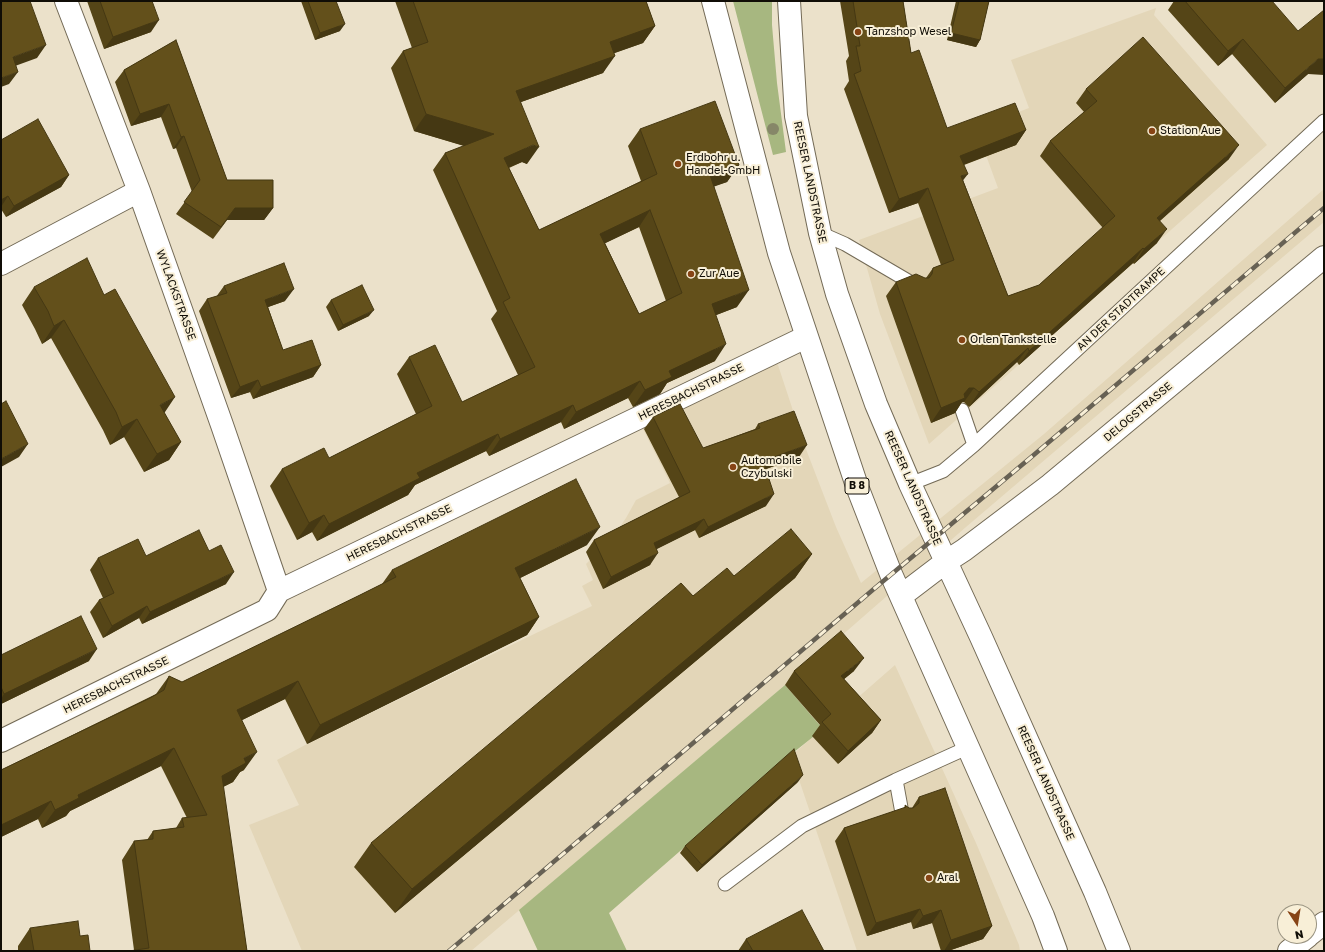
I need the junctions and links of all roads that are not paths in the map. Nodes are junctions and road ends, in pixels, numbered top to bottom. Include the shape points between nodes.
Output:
1 (66, 1) edge
2 (713, 1) edge
3 (789, 1) edge
4 (1324, 121) edge
5 (138, 191) junction
6 (820, 234) junction
7 (1324, 257) edge
8 (1, 264) edge
9 (915, 285) edge
10 (806, 337) junction
11 (962, 410) edge
12 (974, 445) junction
13 (910, 484) junction
14 (946, 561) junction
15 (279, 591) junction
16 (901, 596) junction
17 (1, 741) edge
18 (969, 747) junction
19 (896, 780) junction
20 (902, 813) edge
21 (725, 884) dead end
22 (1298, 944) edge
23 (1056, 951) edge
24 (1119, 951) edge
25 (1289, 951) edge

1 - 5 street, WYLACKSTRASSE
2 - 10 street, B 8 via 780,253
3 - 6 street, REESER LANDSTRASSE via 796,116
4 - 12 lane, AN DER STADTRAMPE
5 - 8 street
5 - 15 street, WYLACKSTRASSE
6 - 9 lane via 845,244
6 - 13 street, REESER LANDSTRASSE via 837,294 876,404
7 - 14 street, DELOGSTRASSE via 1050,485
10 - 15 street, HERESBACHSTRASSE
10 - 16 street, B 8 via 858,489
11 - 12 lane
12 - 13 lane, AN DER STADTRAMPE via 943,471
13 - 14 street, REESER LANDSTRASSE
14 - 16 street, DELOGSTRASSE
14 - 24 street, REESER LANDSTRASSE via 1092,885
15 - 17 street, HERESBACHSTRASSE via 267,610
16 - 18 street, B 8
18 - 19 lane
18 - 23 street, B 8
19 - 20 lane
19 - 21 lane via 802,826
22 - 25 street

